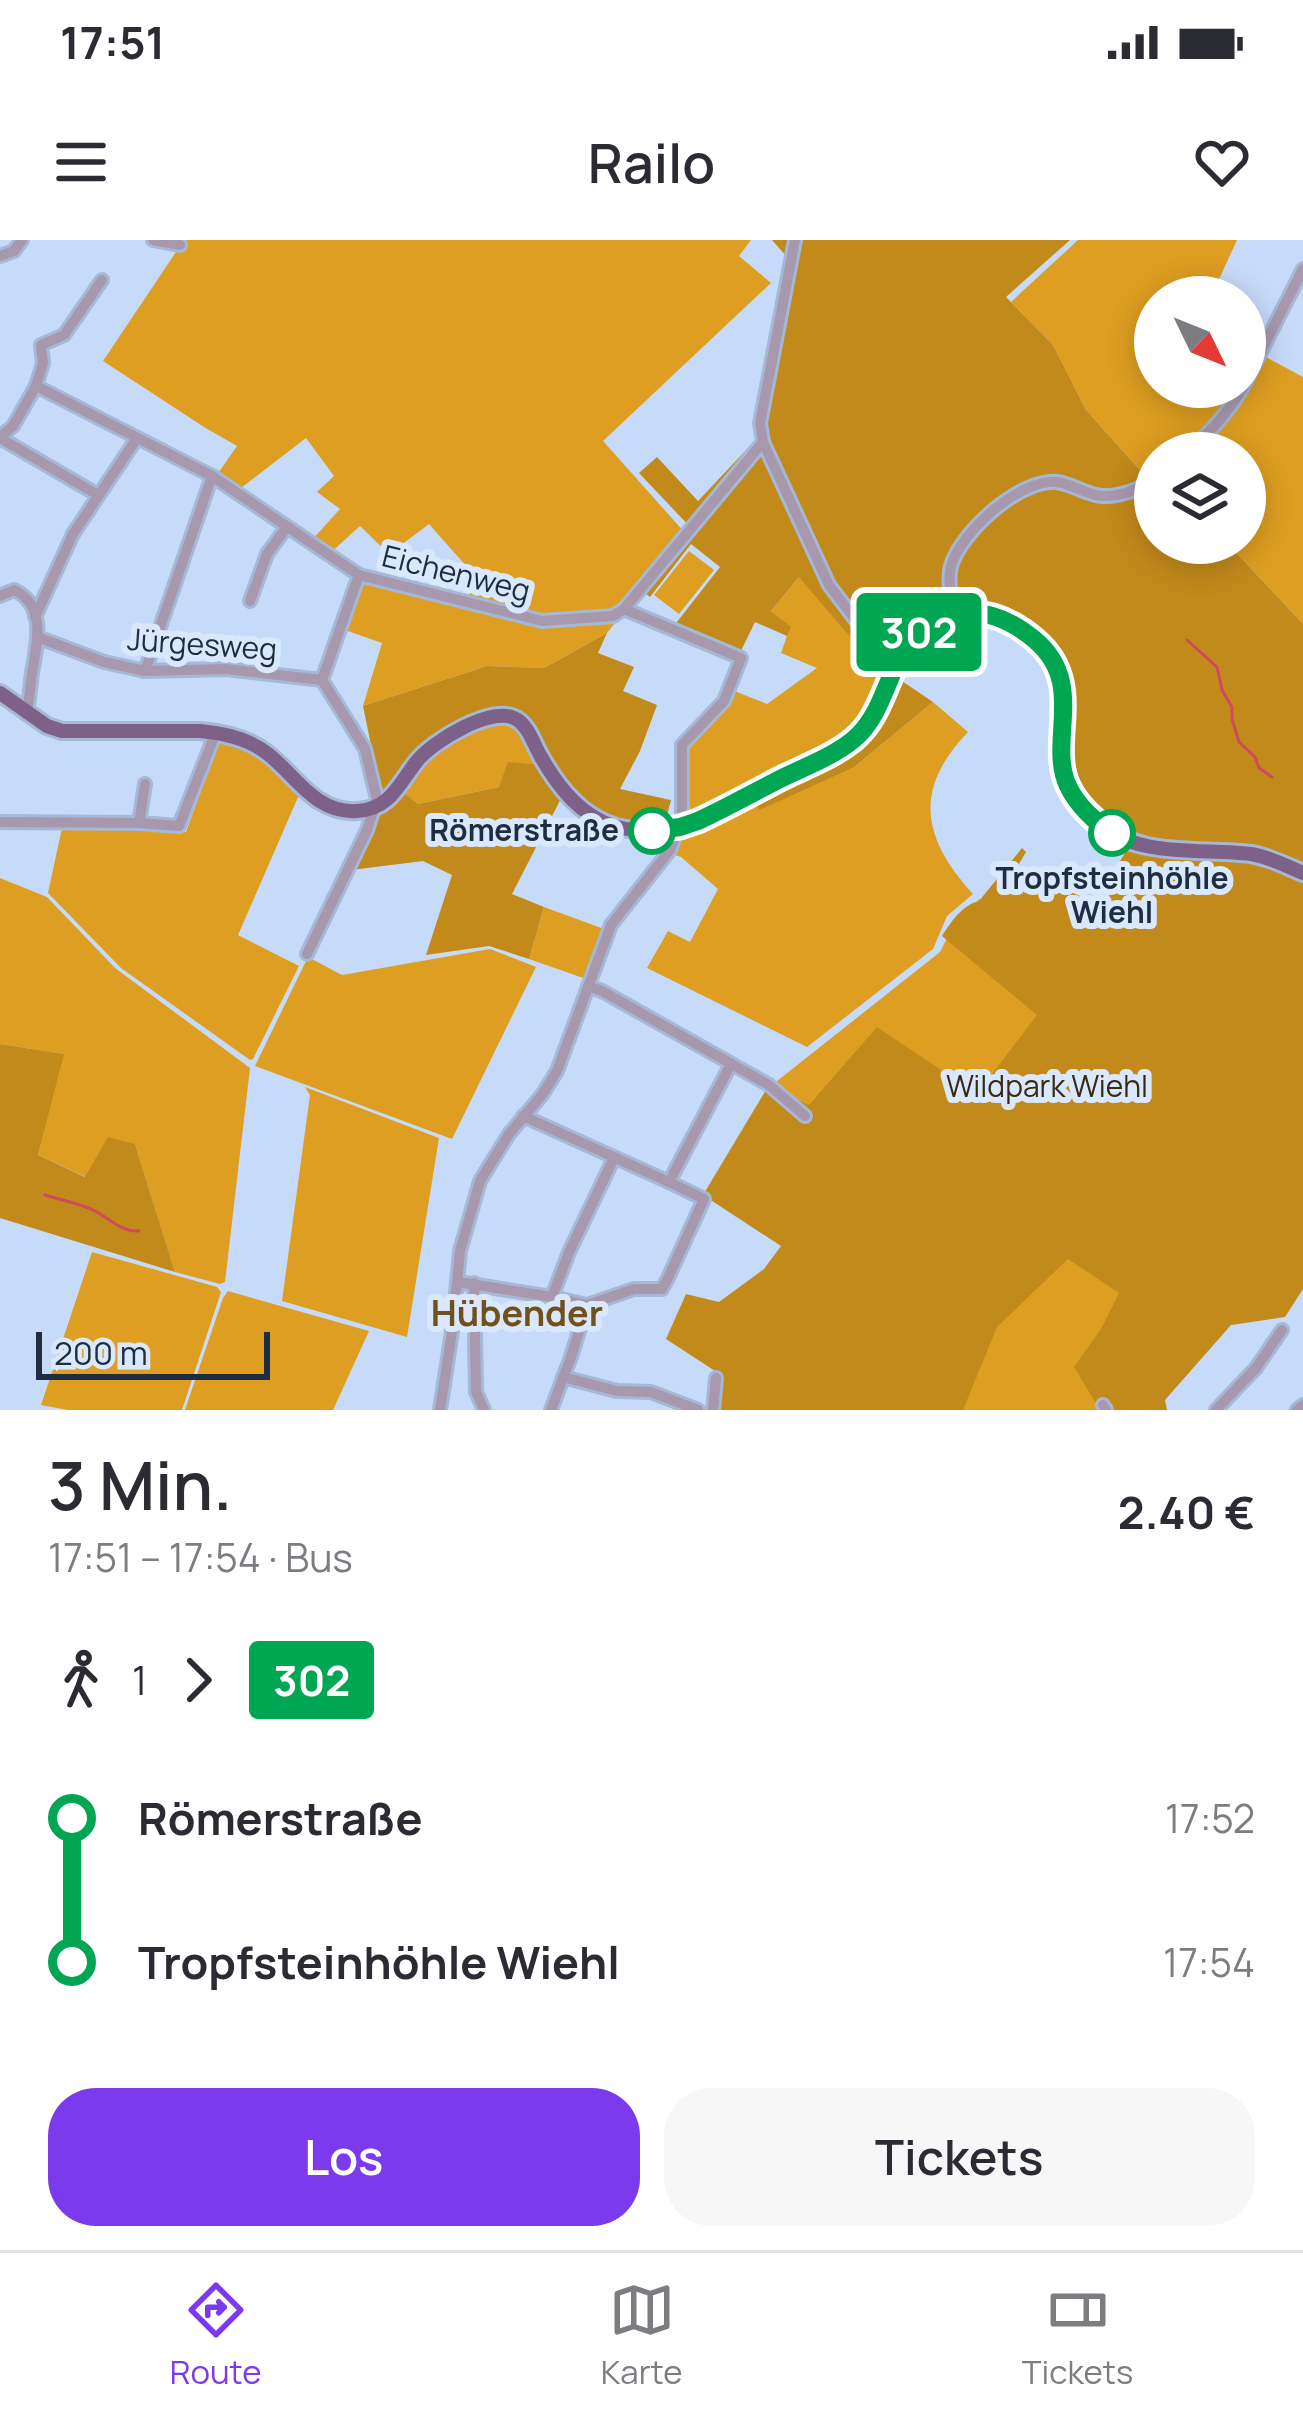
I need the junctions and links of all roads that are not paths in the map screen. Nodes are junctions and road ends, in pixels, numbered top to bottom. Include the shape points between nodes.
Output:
1 (22, 240) edge
2 (153, 240) edge
3 (794, 240) edge
4 (180, 245) dead end
5 (0, 256) edge
6 (1303, 269) edge
7 (102, 280) dead end
8 (1266, 341) edge
9 (36, 386) junction
10 (1230, 408) edge
11 (1210, 432) edge
12 (0, 438) edge
13 (137, 438) junction
14 (764, 442) junction
15 (212, 476) junction
16 (1134, 490) edge
17 (98, 495) junction
18 (286, 527) junction
19 (359, 575) junction
20 (0, 596) edge
21 (250, 601) dead end
22 (624, 609) junction
23 (954, 613) junction
24 (35, 617) junction
25 (40, 638) junction
26 (892, 668) junction
27 (145, 671) junction
28 (322, 680) junction
29 (0, 693) edge
30 (26, 714) junction
31 (208, 732) junction
32 (145, 784) dead end
33 (375, 807) junction
34 (0, 822) edge
35 (139, 823) junction
36 (680, 827) junction
37 (1303, 873) edge
38 (308, 954) dead end
39 (588, 986) junction
40 (731, 1064) junction
41 (523, 1116) junction
42 (805, 1116) dead end
43 (614, 1158) junction
44 (669, 1182) junction
45 (458, 1282) junction
46 (474, 1282) junction
47 (551, 1297) junction
48 (586, 1305) junction
49 (1282, 1330) dead end
50 (563, 1377) junction
51 (716, 1378) dead end
52 (440, 1410) edge
53 (484, 1410) edge
54 (551, 1410) edge
55 (698, 1410) edge
56 (713, 1410) edge
57 (1216, 1410) edge

1 - 5 street
2 - 4 street
3 - 14 street via 760,423
6 - 8 street
7 - 9 street via 64,335 40,345
9 - 12 street
9 - 13 street, Eichenweg
10 - 11 street
12 - 17 street
13 - 15 street, Eichenweg
13 - 17 street
14 - 22 street
14 - 26 street via 829,585
15 - 18 street, Eichenweg
15 - 27 street
16 - 23 street via 1101,496 1056,482 1013,496 977,525 952,563
17 - 24 street
18 - 19 street, Eichenweg
18 - 21 street
19 - 22 street, Eichenweg via 542,621
19 - 28 street
20 - 24 street via 22,593
22 - 36 street via 741,658 724,701 682,746
23 - 26 main road via 925,626
23 - 37 main road via 1001,618 1044,647 1062,686 1066,783 1106,830 1148,845 1270,858
24 - 25 street
25 - 27 street, Jürgesweg
25 - 30 street
26 - 36 main road via 869,720 848,744
27 - 28 street, Jürgesweg via 226,669
28 - 33 street via 365,749
29 - 30 main road
30 - 31 main road via 62,730
31 - 33 main road via 267,753 325,804 357,812
31 - 35 street via 179,826
32 - 35 street
33 - 36 main road via 433,746 500,716 521,723 562,790 594,819 637,832
33 - 38 street
34 - 35 street
36 - 39 street via 660,866 611,925
39 - 40 street
39 - 41 street via 557,1070
40 - 42 street
40 - 44 street
41 - 43 street
41 - 45 street via 480,1181
43 - 44 street
43 - 47 street
44 - 48 street via 704,1199 662,1289
45 - 46 street
45 - 52 street
46 - 47 street
46 - 53 street via 476,1392
47 - 48 street
48 - 50 street
49 - 57 street
50 - 54 street
50 - 55 street via 651,1392
51 - 56 street

